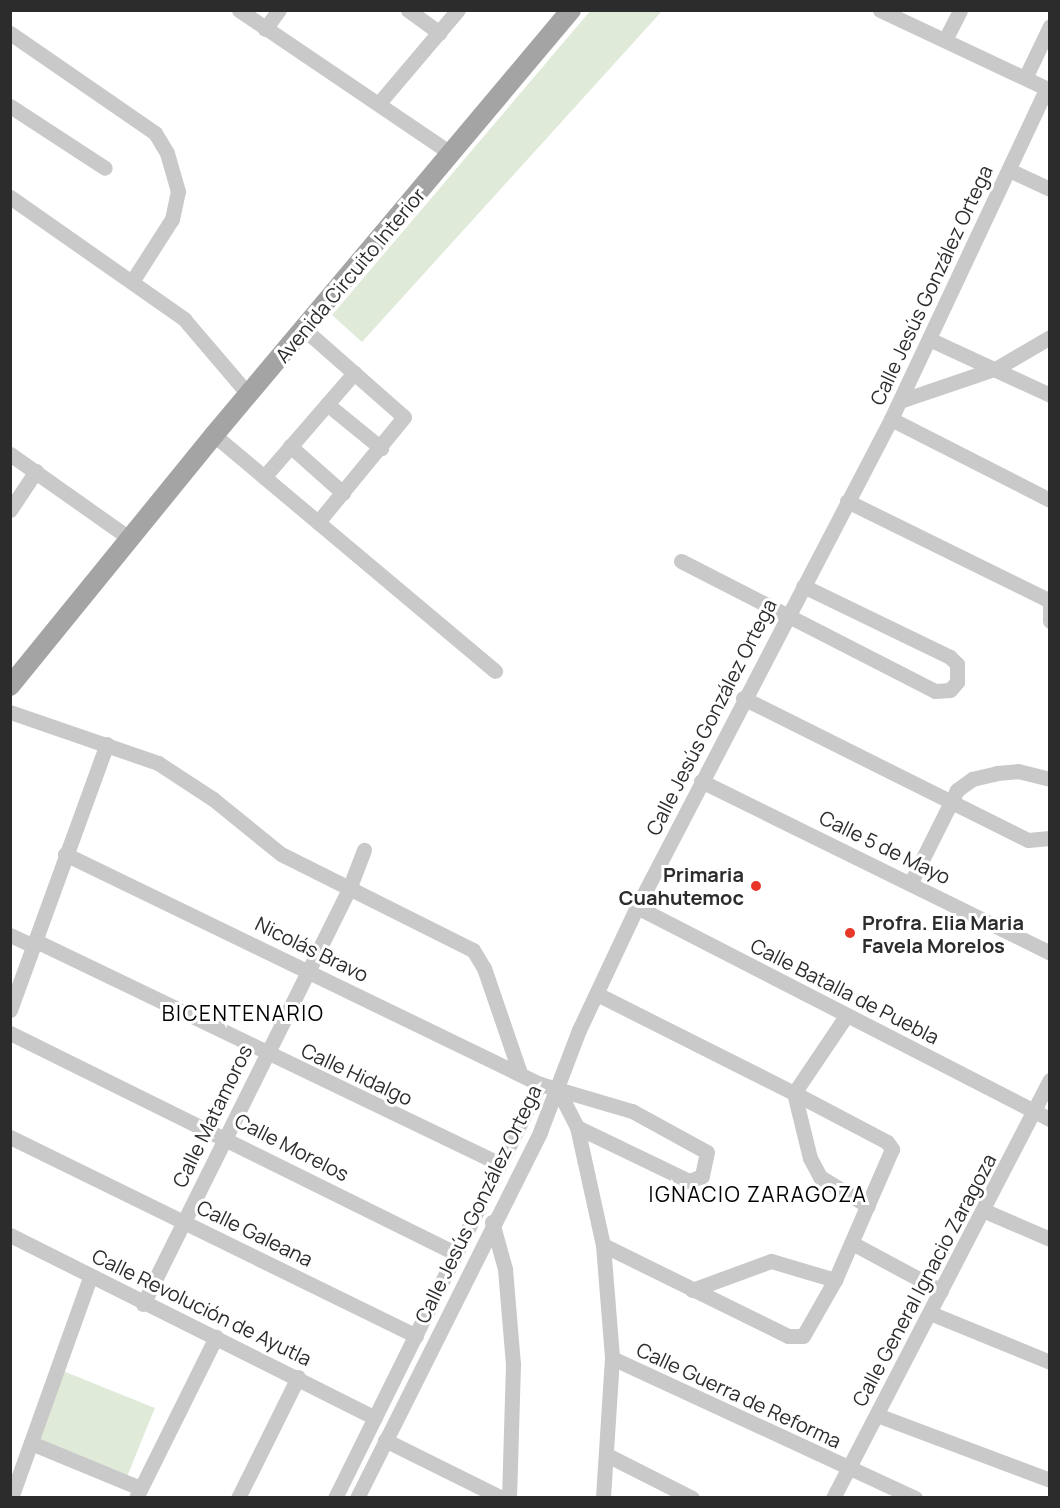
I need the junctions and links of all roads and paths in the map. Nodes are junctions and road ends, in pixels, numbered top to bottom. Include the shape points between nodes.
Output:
1 (239, 10) edge
2 (279, 10) edge
3 (408, 10) edge
4 (458, 10) edge
5 (571, 10) edge
6 (880, 10) edge
7 (960, 10) edge
8 (1050, 26) edge
9 (266, 29) junction
10 (10, 33) edge
11 (440, 33) junction
12 (946, 38) junction
13 (1026, 76) junction
14 (1048, 89) edge
15 (379, 103) junction
16 (10, 106) edge
17 (452, 154) junction
18 (105, 168) dead end
19 (1009, 170) junction
20 (1050, 189) edge
21 (10, 197) edge
22 (134, 280) junction
23 (304, 329) junction
24 (1050, 338) edge
25 (929, 339) junction
26 (997, 368) junction
27 (354, 373) junction
28 (249, 394) junction
29 (1050, 395) edge
30 (900, 401) junction
31 (327, 404) junction
32 (891, 419) junction
33 (214, 435) junction
34 (290, 447) junction
35 (381, 448) junction
36 (10, 454) edge
37 (36, 471) junction
38 (264, 477) junction
39 (343, 493) junction
40 (1050, 500) edge
41 (847, 501) junction
42 (10, 510) edge
43 (318, 522) junction
44 (129, 538) junction
45 (681, 561) dead end
46 (803, 586) junction
47 (1050, 601) edge
48 (1050, 607) edge
49 (787, 615) junction
50 (1050, 621) edge
51 (495, 671) dead end
52 (10, 686) edge
53 (742, 698) junction
54 (10, 712) edge
55 (107, 744) junction
56 (1050, 778) edge
57 (701, 781) junction
58 (949, 801) junction
59 (1050, 838) edge
60 (364, 850) dead end
61 (65, 854) junction
62 (911, 882) junction
63 (349, 889) junction
64 (637, 907) junction
65 (10, 935) edge
66 (35, 943) junction
67 (1050, 953) edge
68 (306, 970) junction
69 (597, 994) junction
70 (10, 1011) edge
71 (846, 1016) junction
72 (10, 1033) edge
73 (266, 1054) junction
74 (520, 1073) junction
75 (1050, 1080) edge
76 (540, 1083) junction
77 (558, 1090) junction
78 (794, 1093) junction
79 (1034, 1111) junction
80 (1050, 1119) edge
81 (577, 1127) junction
82 (10, 1137) edge
83 (226, 1137) junction
84 (500, 1164) junction
85 (868, 1206) junction
86 (985, 1211) junction
87 (183, 1220) junction
88 (492, 1222) junction
89 (10, 1235) edge
90 (1050, 1239) edge
91 (852, 1243) junction
92 (603, 1245) junction
93 (456, 1253) junction
94 (90, 1277) junction
95 (835, 1280) junction
96 (692, 1290) junction
97 (941, 1291) junction
98 (142, 1304) junction
99 (930, 1313) junction
100 (416, 1336) junction
101 (216, 1337) junction
102 (612, 1358) junction
103 (1050, 1362) edge
104 (298, 1377) junction
105 (877, 1415) junction
106 (375, 1418) junction
107 (385, 1440) junction
108 (31, 1443) junction
109 (609, 1456) junction
110 (848, 1470) junction
111 (1050, 1480) edge
112 (138, 1493) edge
113 (11, 1497) edge
114 (238, 1497) edge
115 (334, 1497) edge
116 (357, 1497) edge
117 (502, 1497) edge
118 (509, 1497) edge
119 (603, 1497) edge
120 (692, 1497) edge
121 (833, 1497) edge
122 (915, 1497) edge

1 - 9 street
2 - 9 street
3 - 11 street
4 - 11 street
5 - 17 main road, Avenida Circuito Interior
6 - 12 street
7 - 12 street
8 - 13 street
9 - 15 street
10 - 22 street via 155,133 167,153 178,191 172,219
11 - 15 street
12 - 13 street
13 - 14 street
14 - 19 street, Calle Jesús González Ortega
15 - 17 street
16 - 18 street
17 - 23 main road, Avenida Circuito Interior
19 - 20 street
19 - 25 street, Calle Jesús González Ortega
21 - 22 street
22 - 28 street via 184,319
23 - 27 street
23 - 28 main road, Avenida Circuito Interior
24 - 26 street
25 - 26 street
25 - 30 street, Calle Jesús González Ortega
26 - 29 street
26 - 30 street
27 - 31 street
27 - 35 street via 404,417
28 - 33 main road, Avenida Circuito Interior
30 - 32 street, Calle Jesús González Ortega
31 - 34 street
31 - 35 street
32 - 40 street
32 - 41 street, Calle Jesús González Ortega
33 - 38 street
33 - 44 main road, Avenida Circuito Interior
34 - 38 street
34 - 39 street
35 - 39 street
36 - 37 street
37 - 42 street
37 - 44 street
38 - 43 street
39 - 43 street
41 - 46 street, Calle Jesús González Ortega
41 - 47 street
43 - 51 street
44 - 52 main road, Avenida Circuito Interior
45 - 49 street
46 - 49 street, Calle Jesús González Ortega
46 - 49 street via 950,657 957,664 957,682 950,690 935,691
48 - 50 street
49 - 53 street, Calle Jesús González Ortega
53 - 57 street, Calle Jesús González Ortega
53 - 58 street
54 - 55 street
55 - 61 street
55 - 63 street via 158,763 213,798 281,854
56 - 58 street via 1018,771 997,773 972,779
57 - 62 street, Calle 5 de Mayo
57 - 64 street, Calle Jesús González Ortega
58 - 59 street via 1028,840
58 - 62 street
60 - 63 street, Calle Matamoros
61 - 66 street
61 - 68 street, Nicolás Bravo
62 - 67 street, Calle 5 de Mayo
63 - 68 street, Calle Matamoros
63 - 74 street via 473,950 484,968
64 - 69 street, Calle Jesús González Ortega
64 - 71 street, Calle Batalla de Puebla
65 - 66 street, Calle Hidalgo
66 - 70 street
66 - 73 street, Calle Hidalgo
68 - 73 street, Calle Matamoros
68 - 74 street, Nicolás Bravo
69 - 77 street, Calle Jesús González Ortega
69 - 78 street
71 - 78 street
71 - 79 street, Calle Batalla de Puebla
72 - 83 street, Calle Morelos
73 - 83 street, Calle Matamoros
73 - 84 street, Calle Hidalgo
74 - 76 street, Nicolás Bravo
75 - 79 street, Calle General Ignacio Zaragoza
76 - 77 street, Nicolás Bravo
76 - 84 street, Calle Jesús González Ortega
77 - 81 street
77 - 81 street, Nicolás Bravo via 632,1111 705,1150 708,1156 702,1176 689,1181
77 - 88 street, Calle Jesús González Ortega
78 - 85 street via 810,1158 820,1177
78 - 85 street via 887,1142 892,1149
79 - 80 street, Calle Batalla de Puebla
79 - 86 street, Calle General Ignacio Zaragoza
81 - 92 street
82 - 87 street, Calle Galeana
83 - 87 street, Calle Matamoros
83 - 93 street, Calle Morelos
84 - 93 street, Calle Jesús González Ortega
85 - 91 street
86 - 90 street
86 - 97 street, Calle General Ignacio Zaragoza
87 - 98 street, Calle Matamoros
87 - 100 street, Calle Galeana
88 - 107 street, Calle Jesús González Ortega
88 - 118 street via 505,1269 513,1364
89 - 94 street, Calle Revolución de Ayutla
91 - 95 street
91 - 97 street
92 - 96 street
92 - 102 street
93 - 100 street, Calle Jesús González Ortega
94 - 98 street, Calle Revolución de Ayutla
94 - 108 street
95 - 96 street via 771,1262
95 - 96 street via 810,1329 795,1338
97 - 99 street, Calle General Ignacio Zaragoza
98 - 101 street, Calle Revolución de Ayutla
99 - 103 street
99 - 105 street, Calle General Ignacio Zaragoza
100 - 106 street, Calle Jesús González Ortega
101 - 104 street, Calle Revolución de Ayutla
101 - 112 street
102 - 109 street
102 - 110 street, Calle Guerra de Reforma
104 - 106 street, Calle Revolución de Ayutla
104 - 114 street
105 - 110 street, Calle General Ignacio Zaragoza
105 - 111 street
106 - 115 street, Calle Jesús González Ortega
107 - 116 street, Calle Jesús González Ortega
107 - 117 street
108 - 112 street
108 - 113 street
109 - 119 street
109 - 120 street
110 - 121 street, Calle General Ignacio Zaragoza
110 - 122 street, Calle Guerra de Reforma

